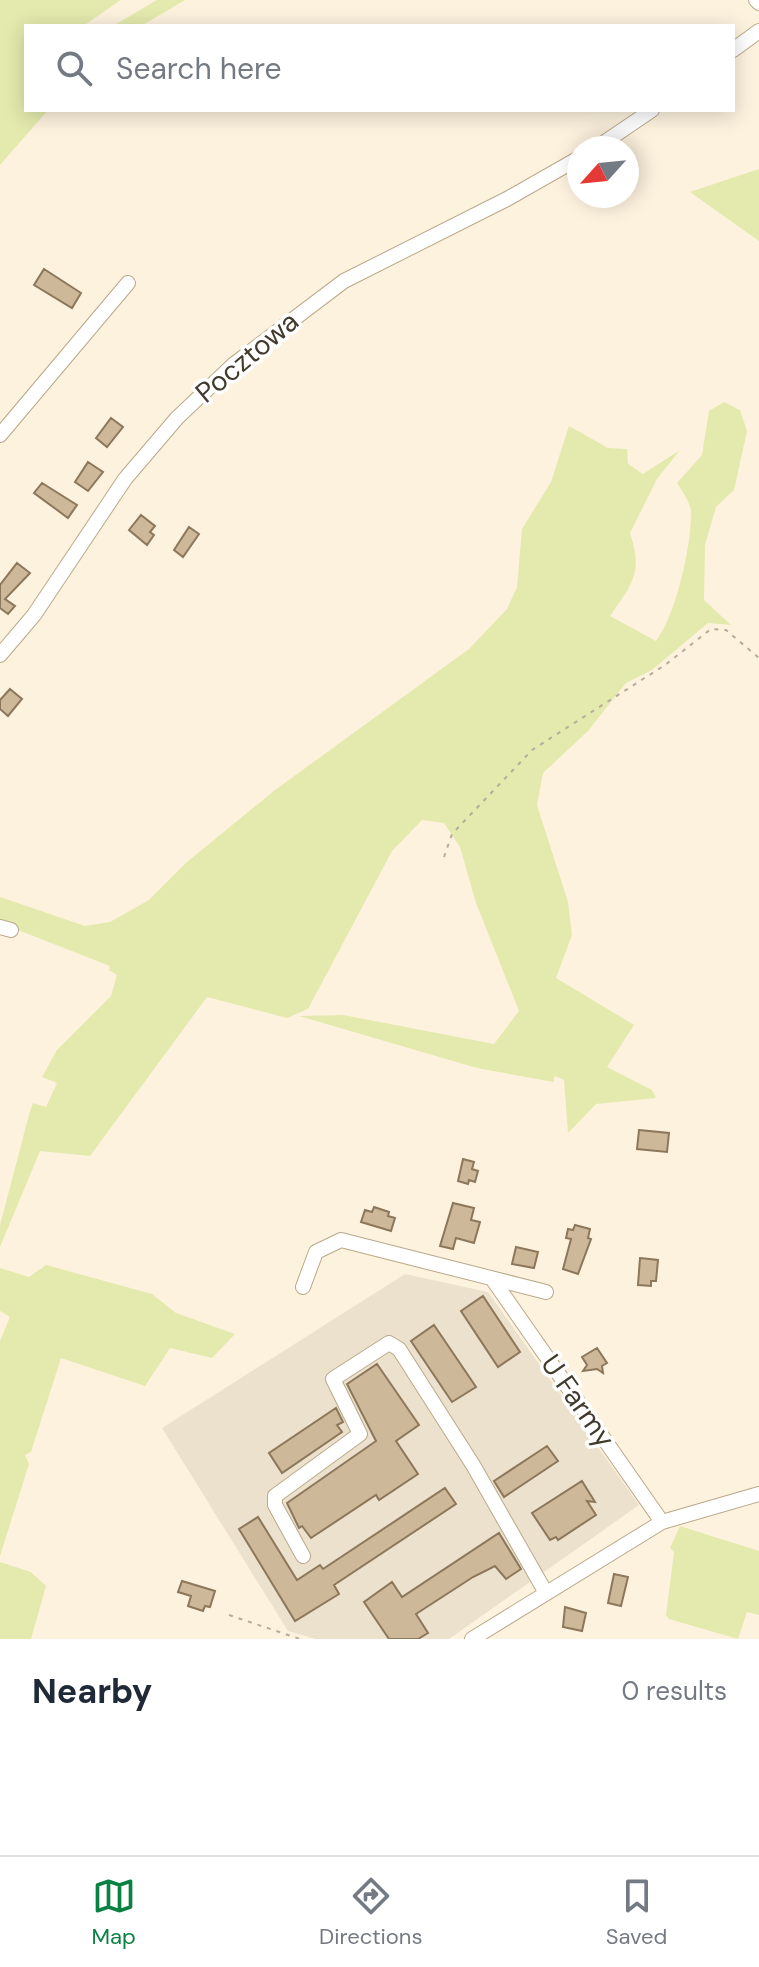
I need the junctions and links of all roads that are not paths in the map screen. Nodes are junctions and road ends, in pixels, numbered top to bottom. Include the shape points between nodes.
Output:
1 (759, 31) edge
2 (735, 49) edge
3 (649, 112) edge
4 (614, 136) edge
5 (567, 165) edge
6 (128, 283) dead end
7 (0, 435) edge
8 (0, 655) edge
9 (493, 1280) junction
10 (303, 1287) dead end
11 (546, 1292) dead end
12 (759, 1494) edge
13 (662, 1522) junction
14 (303, 1556) dead end
15 (546, 1593) junction
16 (472, 1639) edge

1 - 2 street
3 - 4 street
5 - 8 street, Pocztowa via 344,281 233,365 177,418 125,479 34,615
6 - 7 street
9 - 10 street via 341,1240 316,1252
9 - 11 street
9 - 13 street, U Farmy
12 - 13 street
13 - 15 street
14 - 15 street via 275,1496 360,1434 333,1379 389,1343 399,1349 473,1465
15 - 16 street

